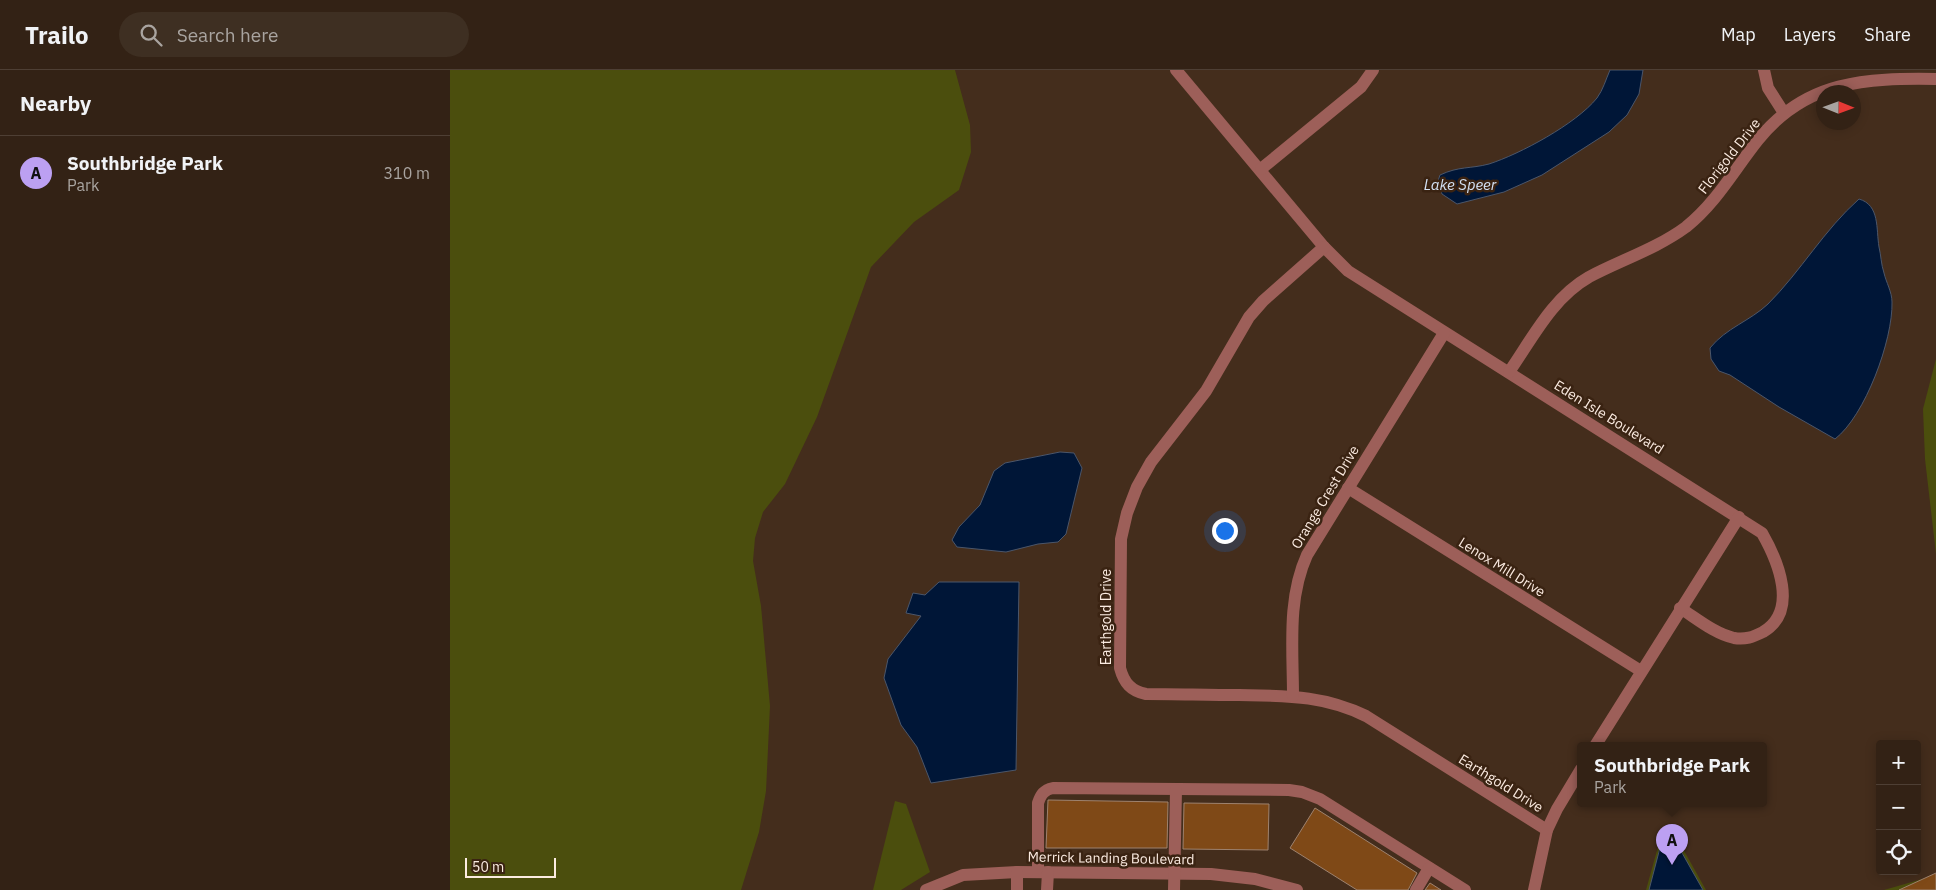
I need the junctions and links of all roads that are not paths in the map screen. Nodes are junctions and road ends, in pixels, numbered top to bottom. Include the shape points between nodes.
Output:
1 (1176, 70) edge
2 (1373, 70) edge
3 (1764, 70) edge
4 (1857, 76) edge
5 (1936, 79) edge
6 (1784, 113) junction
7 (1261, 170) junction
8 (1324, 247) junction
9 (1444, 333) junction
10 (1510, 372) junction
11 (1348, 488) junction
12 (1739, 516) junction
13 (1680, 608) junction
14 (1641, 671) junction
15 (1293, 696) junction
16 (1597, 742) edge
17 (1577, 776) edge
18 (1176, 790) junction
19 (1547, 830) junction
20 (1429, 868) junction
21 (1017, 872) junction
22 (1043, 872) junction
23 (1174, 874) junction
24 (1536, 887) edge
25 (926, 890) edge
26 (1016, 890) edge
27 (1047, 890) edge
28 (1174, 890) edge
29 (1297, 890) edge
30 (1416, 890) edge
31 (1465, 890) edge

1 - 7 street, Eden Isle Boulevard
2 - 7 street via 1361,87
3 - 6 street via 1768,88
4 - 5 street, Florigold Drive
4 - 6 street, Florigold Drive via 1819,92
6 - 10 street, Florigold Drive via 1759,139 1725,188 1701,215 1655,247 1588,278 1567,293 1552,308
7 - 8 street, Eden Isle Boulevard
8 - 9 street, Eden Isle Boulevard via 1348,271
8 - 15 street, Earthgold Drive via 1249,317 1206,391 1151,462 1134,496 1121,539 1120,668 1129,686 1146,694
9 - 10 street, Eden Isle Boulevard
9 - 11 street, Orange Crest Drive
10 - 12 street, Eden Isle Boulevard
11 - 14 street, Lenox Mill Drive
11 - 15 street, Orange Crest Drive via 1300,570 1294,605
12 - 13 street
12 - 13 street, Eden Isle Boulevard via 1762,533 1771,549 1784,596 1784,607 1778,618 1754,637 1731,638
13 - 14 street
14 - 16 street
15 - 19 street, Earthgold Drive via 1331,701 1366,716
17 - 19 street
18 - 20 street via 1289,790 1310,794
18 - 22 street via 1046,790 1038,803
18 - 23 street
19 - 24 street
20 - 30 street
20 - 31 street
21 - 22 street, Merrick Landing Boulevard
21 - 25 street, Merrick Landing Boulevard via 963,875
21 - 26 street
22 - 23 street, Merrick Landing Boulevard
22 - 27 street
23 - 28 street
23 - 29 street, Merrick Landing Boulevard via 1255,879

